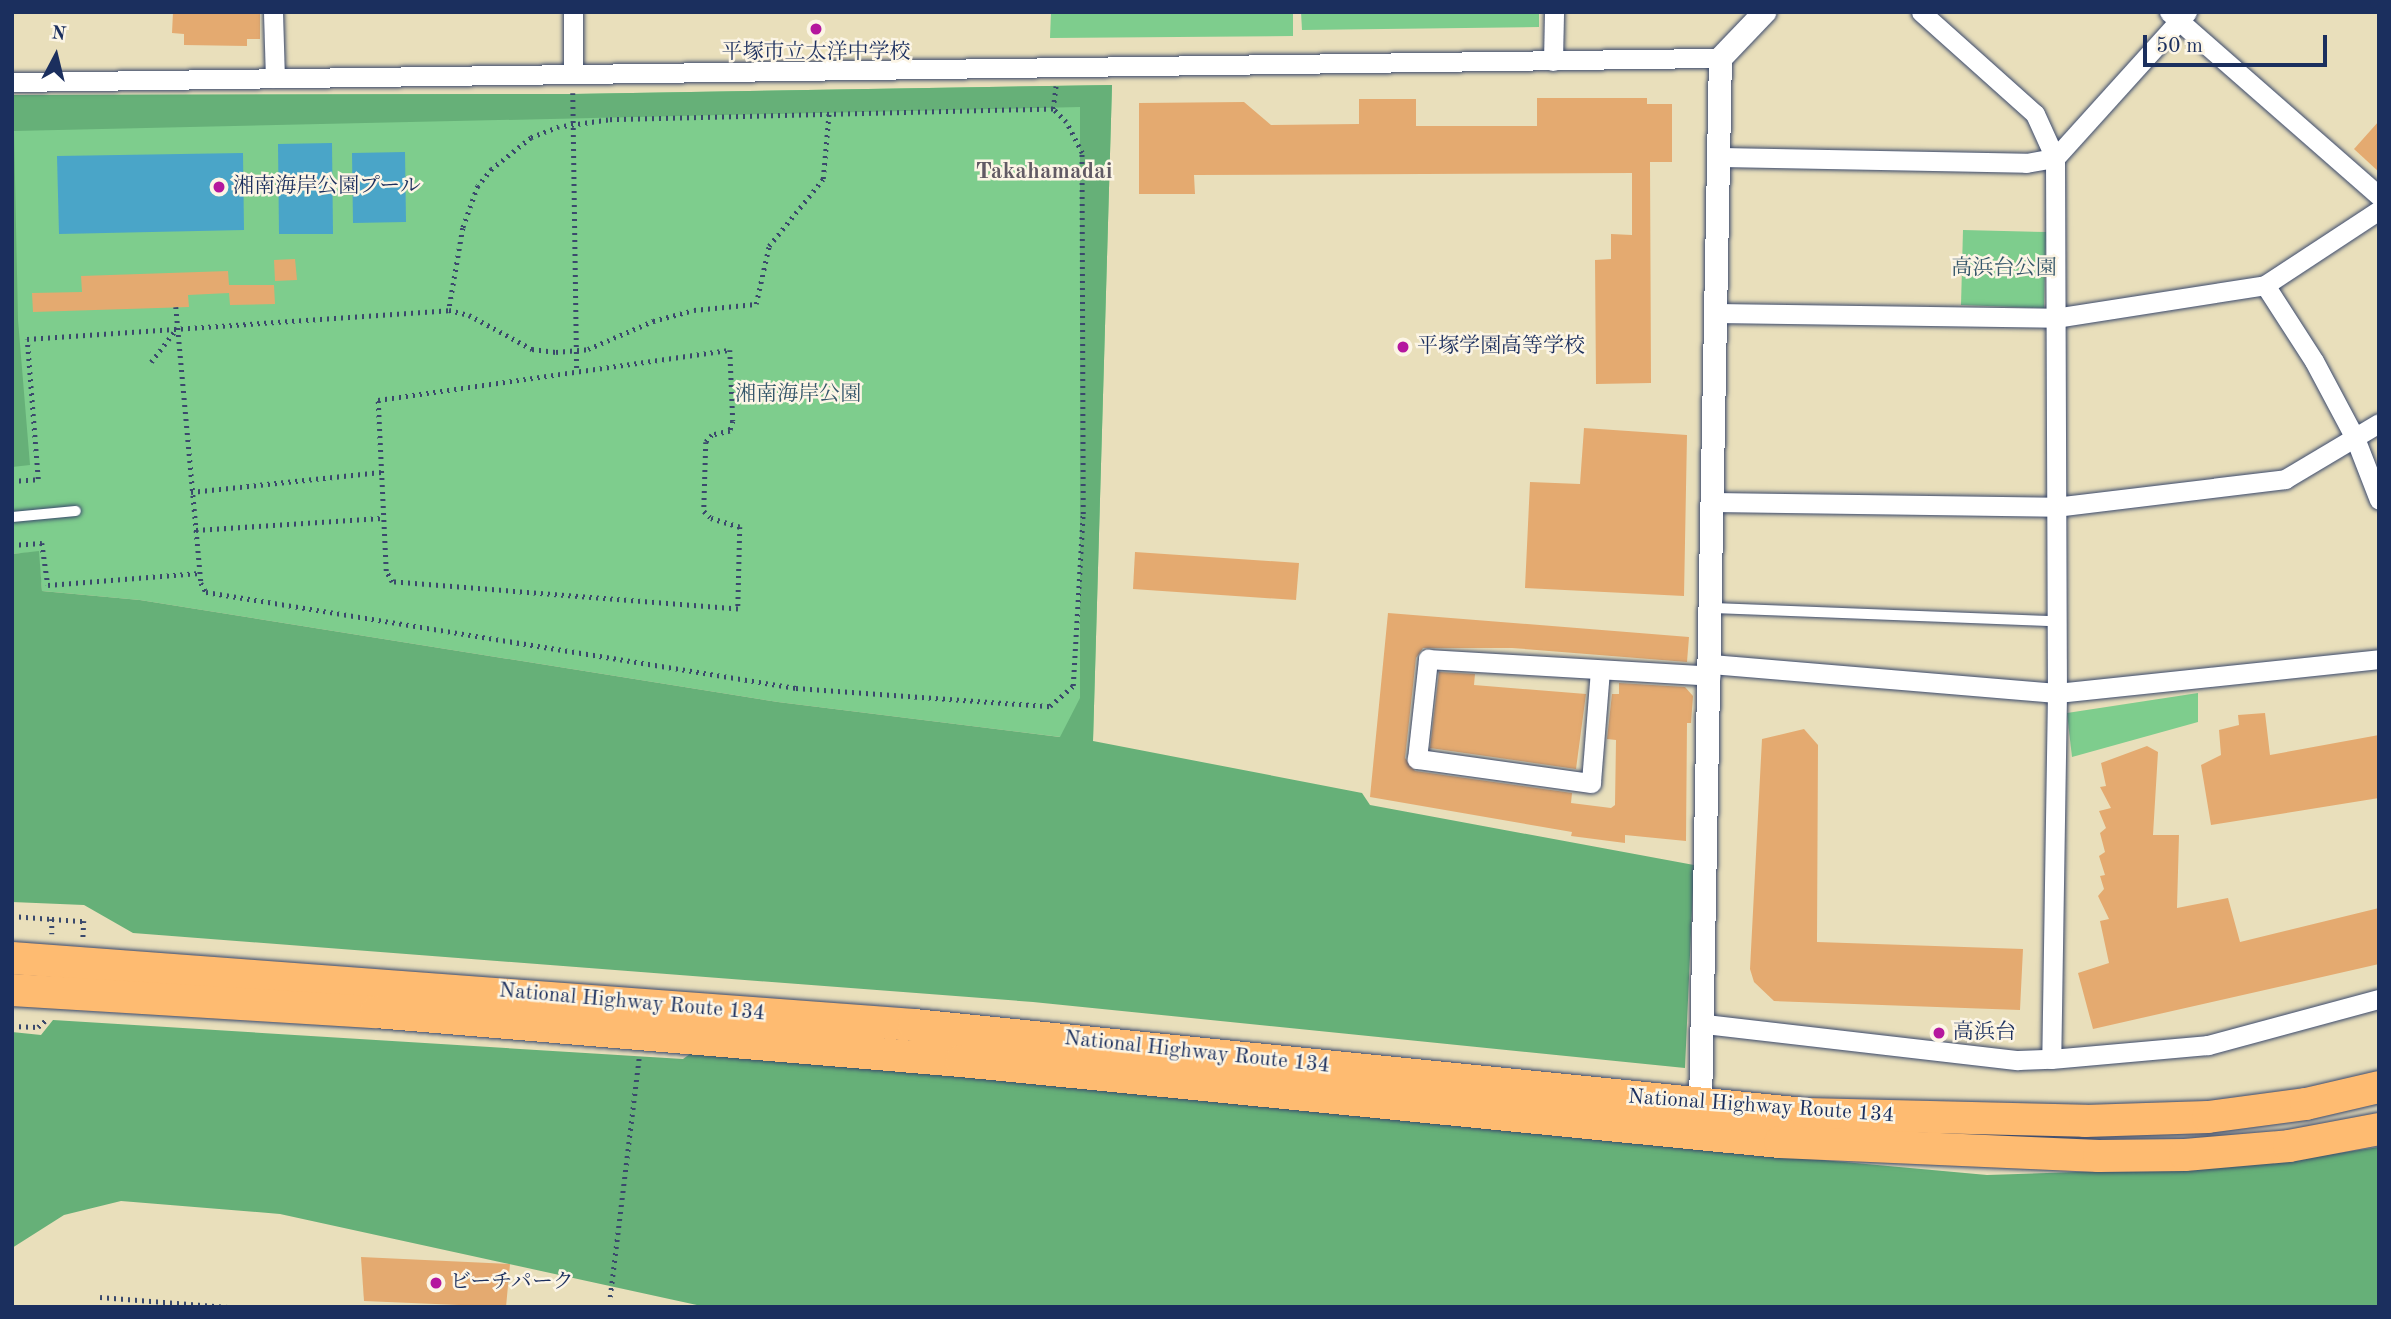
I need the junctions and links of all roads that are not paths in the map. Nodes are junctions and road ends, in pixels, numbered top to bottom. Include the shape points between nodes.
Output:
1 (273, 12) edge
2 (573, 12) edge
3 (1554, 12) edge
4 (1764, 12) edge
5 (1921, 12) edge
6 (2178, 15) edge
7 (1720, 58) junction
8 (1553, 61) junction
9 (573, 74) junction
10 (275, 78) junction
11 (12, 82) edge
12 (1721, 157) junction
13 (2055, 158) junction
14 (2379, 197) edge
15 (2379, 210) edge
16 (2265, 285) junction
17 (1716, 313) junction
18 (2055, 318) junction
19 (2379, 423) edge
20 (2356, 438) junction
21 (2379, 500) edge
22 (1713, 502) junction
23 (2055, 507) junction
24 (76, 512) dead end
25 (12, 517) edge
26 (1712, 608) junction
27 (2056, 621) junction
28 (2379, 659) edge
29 (1601, 670) junction
30 (1711, 670) junction
31 (2057, 693) junction
32 (12, 958) edge
33 (12, 990) edge
34 (2379, 999) edge
35 (1705, 1024) junction
36 (2051, 1059) junction
37 (2379, 1087) edge
38 (1700, 1106) junction
39 (2379, 1129) edge

1 - 10 street
2 - 9 street
3 - 8 street
4 - 7 street
5 - 13 street via 2035,114
6 - 13 street
6 - 14 street
7 - 8 street
7 - 12 street
8 - 9 street
9 - 10 street
10 - 11 street
12 - 13 street via 2026,163
12 - 17 street
13 - 18 street
15 - 16 street
16 - 18 street
16 - 20 street
17 - 18 street
17 - 22 street
18 - 23 street
19 - 20 street
20 - 21 street
20 - 23 street via 2286,479
22 - 23 street
22 - 26 street
23 - 27 street
24 - 25 lane
26 - 27 lane
26 - 30 street
27 - 31 street
28 - 31 street
29 - 29 street via 1429,659 1417,759 1591,782
29 - 30 street
30 - 31 street
30 - 35 street
31 - 36 street
32 - 38 highway, National Highway Route 134 via 939,1028
33 - 39 highway, National Highway Route 134 via 961,1061 1780,1142 2185,1155 2289,1146
34 - 36 street via 2208,1045
35 - 36 street via 2018,1060
35 - 38 street
37 - 38 highway, National Highway Route 134 via 2306,1104 2208,1117 2085,1121 1833,1115

